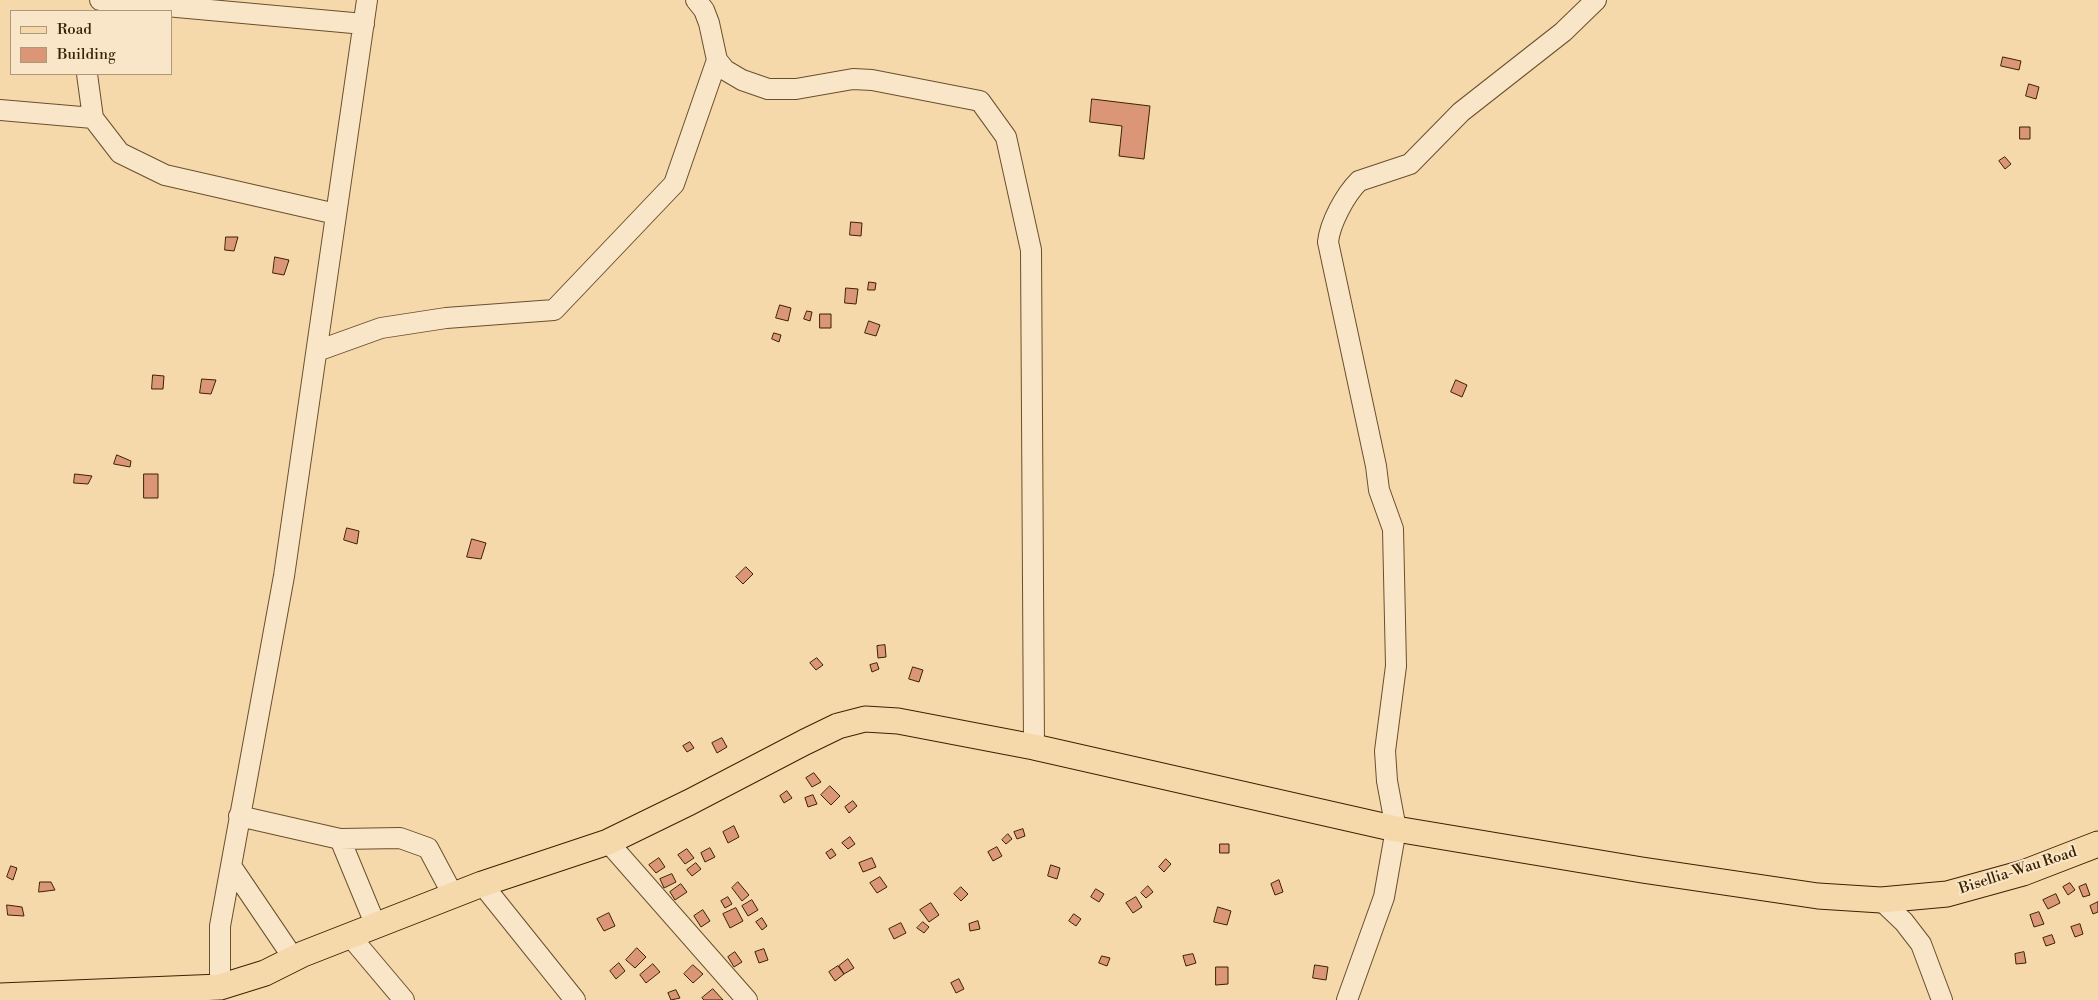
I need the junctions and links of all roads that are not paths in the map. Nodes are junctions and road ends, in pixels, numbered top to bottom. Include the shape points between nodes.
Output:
1 (99, 0) edge
2 (367, 0) edge
3 (696, 0) edge
4 (1596, 0) edge
5 (364, 24) junction
6 (717, 60) junction
7 (87, 75) edge
8 (0, 110) edge
9 (93, 118) junction
10 (336, 214) junction
11 (317, 351) junction
12 (1034, 747) junction
13 (239, 816) junction
14 (1396, 829) junction
15 (340, 839) junction
16 (608, 842) junction
17 (2098, 844) edge
18 (231, 866) junction
19 (482, 884) junction
20 (454, 895) junction
21 (1881, 900) junction
22 (376, 926) junction
23 (350, 936) junction
24 (294, 959) junction
25 (220, 987) junction
26 (0, 996) edge
27 (404, 1000) edge
28 (575, 1000) edge
29 (747, 1000) edge
30 (1347, 1000) edge
31 (1942, 1000) edge

1 - 5 street
2 - 5 street
3 - 6 street via 709,23
4 - 14 street via 1563,32 1461,112 1410,164 1359,181 1330,227 1328,242 1379,490 1393,529 1396,666 1385,751
5 - 10 street
6 - 11 street via 674,184 554,310 446,318 381,328
6 - 12 street via 725,70 742,80 768,89 796,89 853,79 872,80 980,101 1006,137 1031,250
7 - 9 street
8 - 9 street
9 - 10 street via 120,153 166,175
10 - 11 street
11 - 13 street via 284,576
12 - 14 main road, Bisellia-Wau Road
12 - 16 main road, Bisellia-Wau Road via 898,721 865,719 838,726
13 - 15 street
13 - 18 street
14 - 21 main road, Bisellia-Wau Road via 1818,896
14 - 30 street via 1384,897
15 - 20 street via 400,838 428,848
15 - 22 street
16 - 19 main road, Bisellia-Wau Road
16 - 29 street
17 - 21 main road, Bisellia-Wau Road via 2023,873 1947,894
18 - 24 street
18 - 25 street via 220,926
19 - 20 main road, Bisellia-Wau Road
19 - 28 street
20 - 22 main road, Bisellia-Wau Road
21 - 31 street via 1904,922 1920,944
22 - 23 main road, Bisellia-Wau Road
23 - 24 main road, Bisellia-Wau Road
23 - 27 street
24 - 25 main road, Bisellia-Wau Road via 265,973
25 - 26 main road, Bisellia-Wau Road

